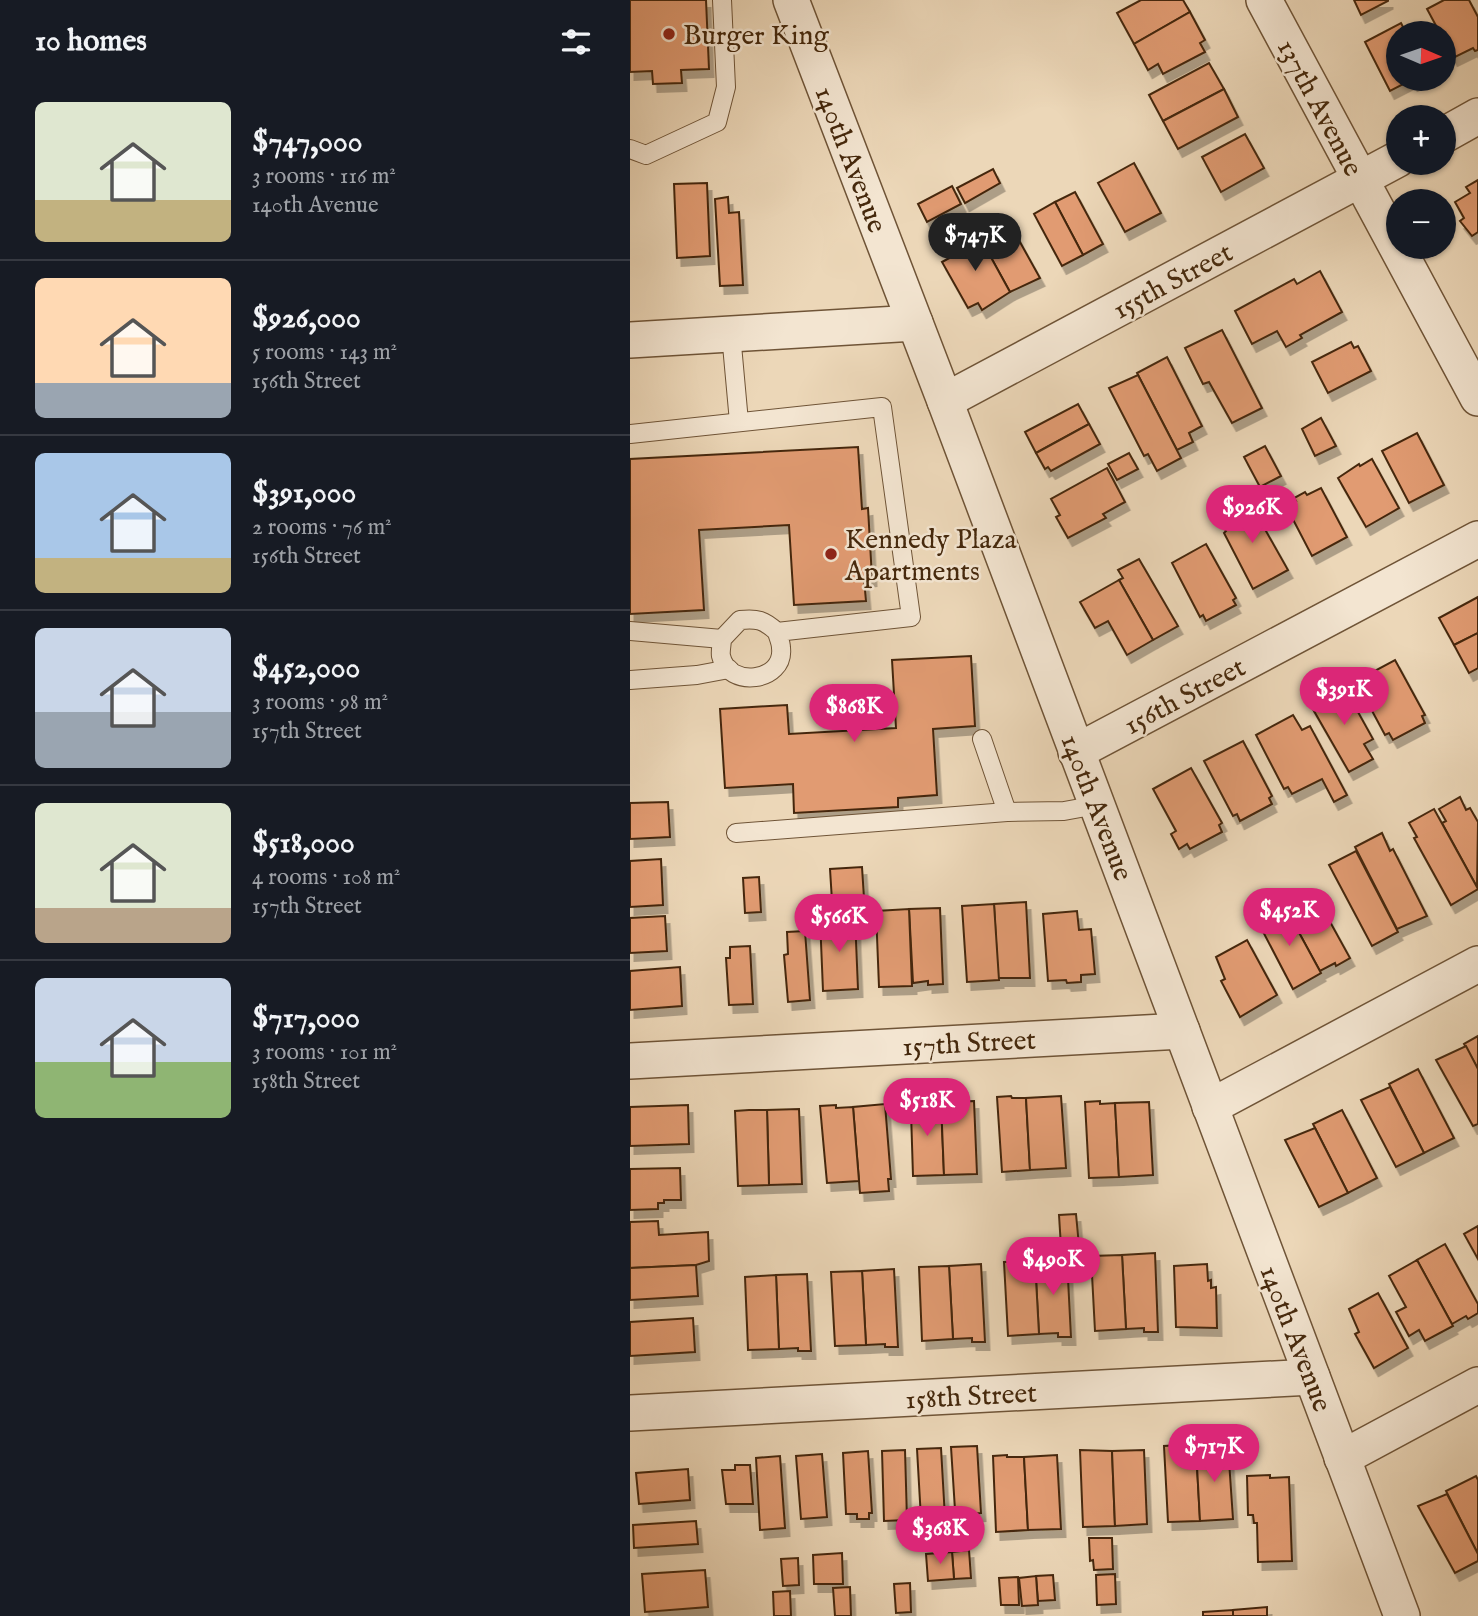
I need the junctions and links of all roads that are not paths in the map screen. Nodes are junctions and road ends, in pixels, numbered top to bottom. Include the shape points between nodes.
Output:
1 (722, 0) edge
2 (791, 0) edge
3 (1264, 0) edge
4 (1478, 116) edge
5 (1456, 128) edge
6 (630, 149) edge
7 (1386, 166) edge
8 (1361, 180) junction
9 (915, 323) junction
10 (731, 334) junction
11 (630, 340) edge
12 (1478, 398) edge
13 (945, 401) junction
14 (738, 422) junction
15 (630, 434) edge
16 (1478, 540) edge
17 (630, 631) edge
18 (777, 632) junction
19 (722, 639) junction
20 (729, 669) junction
21 (630, 680) edge
22 (982, 739) dead end
23 (1076, 752) junction
24 (1097, 805) junction
25 (1007, 812) junction
26 (736, 833) dead end
27 (1478, 964) edge
28 (1182, 1031) junction
29 (630, 1061) edge
30 (1210, 1107) junction
31 (1312, 1377) junction
32 (1478, 1385) edge
33 (630, 1413) edge
34 (1342, 1458) junction
35 (1402, 1616) edge

1 - 6 lane via 726,87 717,122 646,155
2 - 9 street, 140th Avenue
3 - 8 street, 137th Avenue
4 - 5 street
7 - 8 street, 155th Street
8 - 12 street, 137th Avenue
8 - 13 street, 155th Street
9 - 10 street
9 - 13 street, 140th Avenue
10 - 11 street
10 - 14 lane
13 - 23 street, 140th Avenue
14 - 15 lane
14 - 18 lane via 882,407 911,617
16 - 23 street, 156th Street
17 - 19 lane
18 - 19 lane via 756,618 740,620
18 - 20 lane via 782,650 771,671 758,678 743,678
19 - 20 lane via 722,657
20 - 21 lane
22 - 25 lane
23 - 24 street, 140th Avenue
24 - 25 lane
24 - 28 street, 140th Avenue
25 - 26 lane
27 - 30 street
28 - 29 street, 157th Street
28 - 30 street, 140th Avenue
30 - 31 street, 140th Avenue
31 - 33 street, 158th Street
31 - 34 street, 140th Avenue
32 - 34 street
34 - 35 street, 140th Avenue

